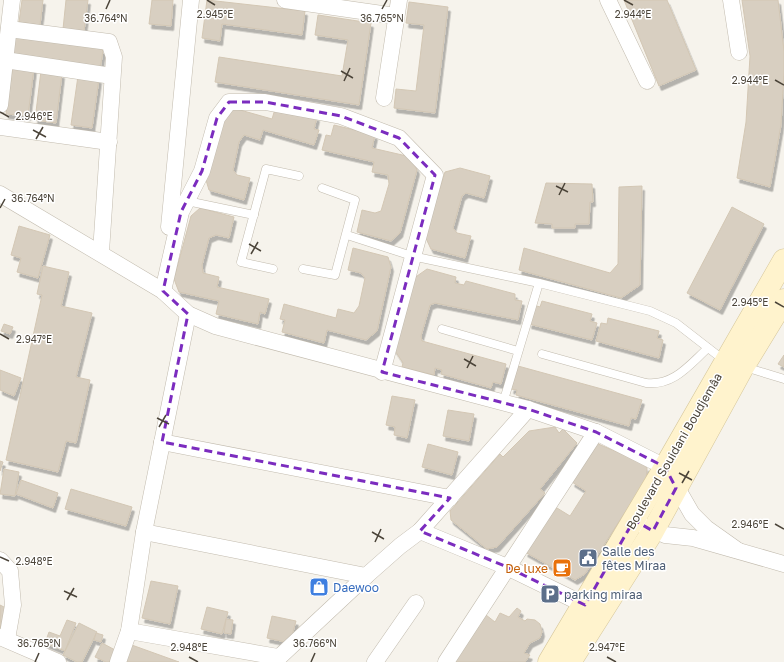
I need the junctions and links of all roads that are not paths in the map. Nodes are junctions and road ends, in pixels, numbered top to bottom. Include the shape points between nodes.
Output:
1 (12, 0) edge
2 (191, 0) edge
3 (285, 0) edge
4 (398, 0) edge
5 (608, 0) edge
6 (731, 0) edge
7 (396, 16) junction
8 (9, 29) junction
9 (739, 52) dead end
10 (5, 60) junction
11 (112, 76) junction
12 (647, 81) dead end
13 (384, 98) dead end
14 (0, 104) edge
15 (0, 127) edge
16 (109, 142) junction
17 (299, 176) dead end
18 (322, 188) dead end
19 (0, 194) edge
20 (187, 201) junction
21 (254, 215) junction
22 (347, 235) junction
23 (100, 252) junction
24 (412, 256) junction
25 (784, 260) edge
26 (273, 269) dead end
27 (303, 269) dead end
28 (539, 283) junction
29 (163, 290) junction
30 (784, 300) edge
31 (188, 314) junction
32 (442, 329) dead end
33 (708, 348) junction
34 (518, 351) junction
35 (542, 354) dead end
36 (734, 364) junction
37 (382, 372) junction
38 (784, 379) edge
39 (503, 402) junction
40 (528, 409) junction
41 (596, 432) junction
42 (162, 442) junction
43 (665, 468) junction
44 (676, 488) junction
45 (450, 498) junction
46 (634, 520) junction
47 (653, 531) junction
48 (144, 532) junction
49 (420, 532) junction
50 (737, 550) junction
51 (0, 560) edge
52 (784, 564) edge
53 (507, 567) junction
54 (366, 576) junction
55 (416, 603) dead end
56 (585, 605) junction
57 (128, 631) junction
58 (3, 638) edge
59 (276, 659) edge
60 (58, 662) edge
61 (118, 662) edge
62 (375, 662) edge
63 (446, 662) edge
64 (550, 662) edge
65 (570, 662) edge

1 - 8 street
2 - 29 street
3 - 7 street
4 - 7 street
5 - 12 street
6 - 9 street
7 - 13 street
8 - 10 street
8 - 11 street via 109,42 114,57
10 - 11 street
10 - 14 street
11 - 16 street
15 - 16 street
16 - 23 street
17 - 21 lane via 266,169
18 - 22 lane via 355,200
19 - 23 street
20 - 21 lane
20 - 24 street via 202,171 216,118 228,102 265,102 341,116 399,138 435,175
20 - 29 street via 181,212
21 - 26 lane via 241,262
22 - 24 lane
22 - 27 lane via 335,275
23 - 29 street
24 - 28 lane
24 - 37 street
25 - 36 main road, Boulevard Souidani Boudjemâa
28 - 33 lane via 650,311 676,323
28 - 34 lane
29 - 31 street
30 - 36 main road, Boulevard Souidani Boudjemâa
31 - 37 street via 242,335
31 - 42 street
32 - 34 lane
33 - 35 lane via 676,377 654,384
33 - 36 lane
34 - 39 lane
36 - 38 lane
36 - 43 main road, Boulevard Souidani Boudjemâa
36 - 44 main road, Boulevard Souidani Boudjemâa
37 - 39 street
39 - 40 street
40 - 41 street
40 - 45 street
41 - 43 street
41 - 53 street
42 - 45 street
42 - 48 street
43 - 44 street
43 - 46 main road, Boulevard Souidani Boudjemâa
44 - 47 main road, Boulevard Souidani Boudjemâa
44 - 50 street via 686,506 699,521
45 - 49 street
46 - 47 street
46 - 56 main road, Boulevard Souidani Boudjemâa
47 - 50 street
47 - 65 main road, Boulevard Souidani Boudjemâa
48 - 54 street
48 - 57 street
49 - 53 street
49 - 54 street
50 - 52 street
51 - 58 street via 10,571 13,605
53 - 56 street
53 - 63 street
54 - 59 street
55 - 62 street
56 - 64 main road, Boulevard Souidani Boudjemâa
57 - 59 street
57 - 61 street
58 - 60 street

